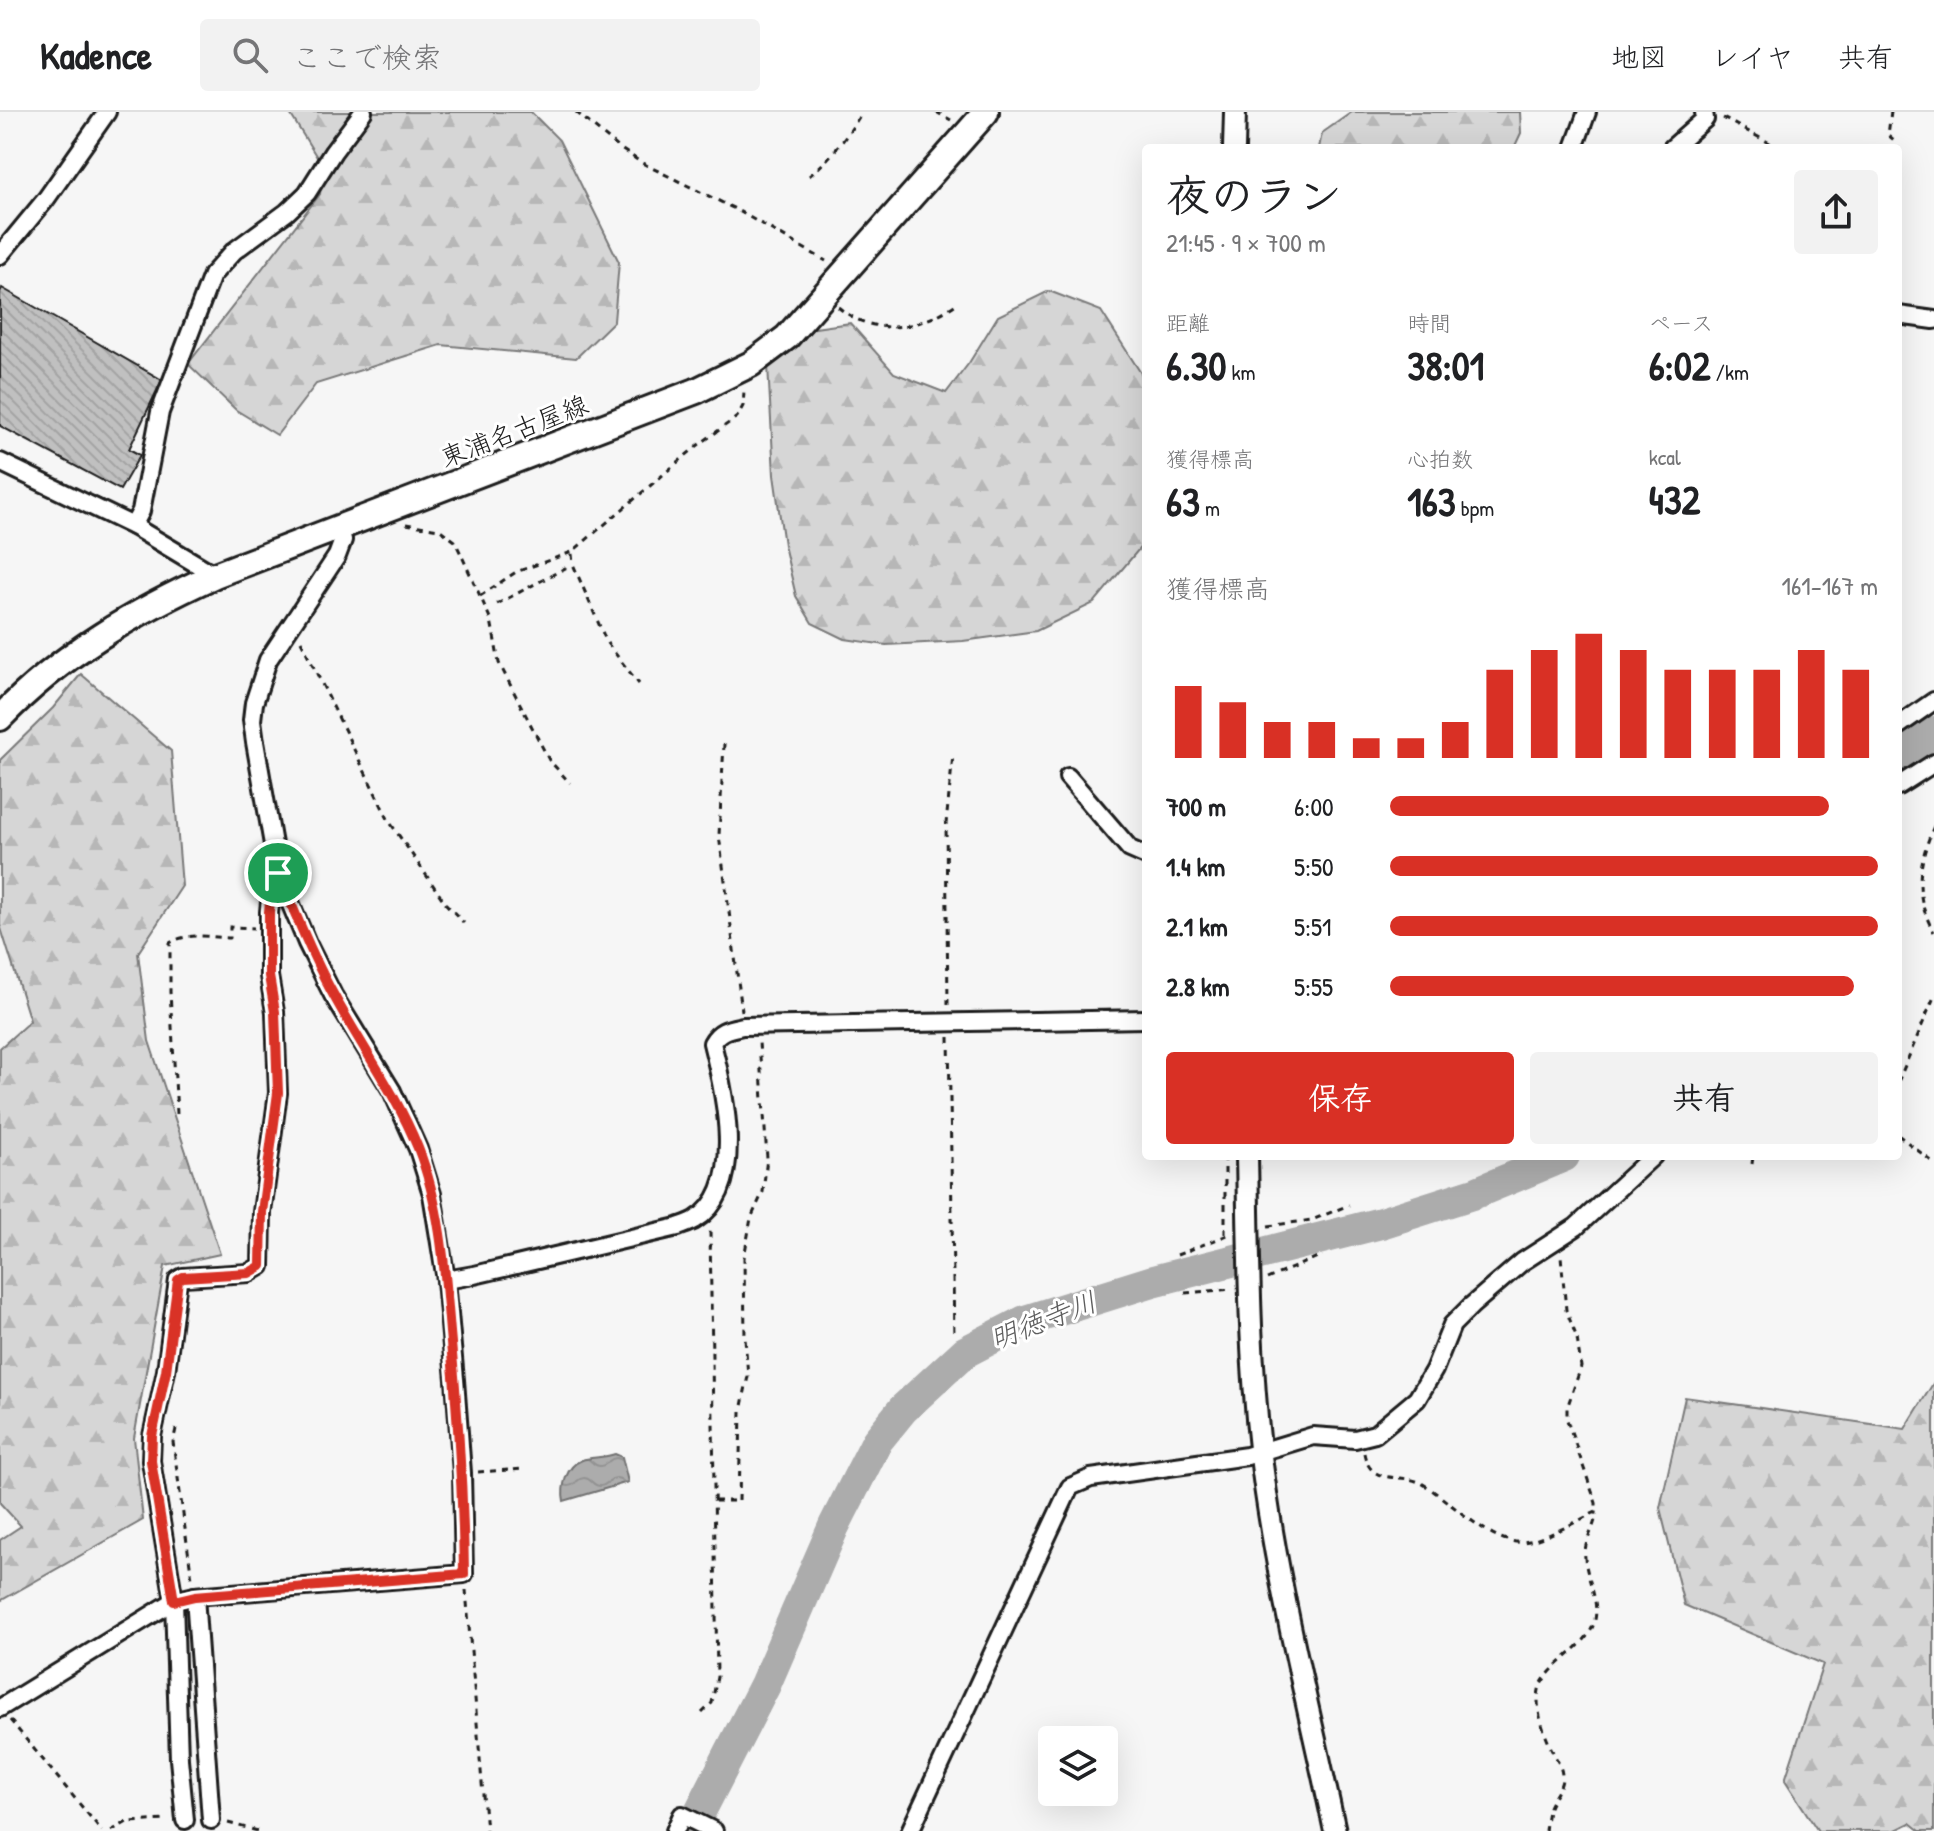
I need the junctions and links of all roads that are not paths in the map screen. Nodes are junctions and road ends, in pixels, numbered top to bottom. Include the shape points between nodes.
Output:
1 (107, 112) edge
2 (363, 112) edge
3 (986, 112) edge
4 (1235, 112) edge
5 (1587, 112) edge
6 (1704, 116) edge
7 (1234, 144) edge
8 (1575, 144) edge
9 (1676, 144) edge
10 (0, 255) edge
11 (1902, 316) edge
12 (1934, 320) edge
13 (0, 462) edge
14 (133, 526) junction
15 (340, 528) junction
16 (215, 575) junction
17 (1934, 701) edge
18 (0, 718) edge
19 (1902, 723) edge
20 (1934, 763) edge
21 (1068, 777) dead end
22 (1902, 783) edge
23 (1142, 854) edge
24 (278, 873) junction
25 (1142, 1019) edge
26 (1247, 1160) edge
27 (1649, 1160) edge
28 (446, 1280) junction
29 (1261, 1452) junction
30 (195, 1596) junction
31 (174, 1601) junction
32 (0, 1708) edge
33 (185, 1820) dead end
34 (211, 1820) dead end
35 (679, 1823) edge
36 (714, 1831) edge
37 (910, 1831) edge
38 (1335, 1831) edge

1 - 10 street
2 - 14 street via 307,193 212,275 160,412 141,511
3 - 15 main road, 東浦名古屋線 via 787,337 751,364 696,391
4 - 7 street
5 - 8 street
6 - 9 street
11 - 12 street
13 - 14 street
14 - 16 street
15 - 16 main road, 東浦名古屋線
15 - 24 street via 343,540 337,556 257,687 252,720
16 - 18 main road, 東浦名古屋線 via 156,602 75,653
17 - 19 street
20 - 22 street
21 - 23 street via 1130,849
24 - 28 street via 333,995 392,1091 418,1149 432,1194
24 - 31 street via 269,929 278,1093 262,1212 261,1266 249,1273 178,1280 152,1436 151,1461
25 - 28 street via 749,1026 717,1034 712,1043 723,1083 728,1154 713,1202 697,1220
26 - 29 street via 1251,1362
27 - 29 street via 1576,1227 1522,1262 1452,1325 1417,1399 1375,1434 1313,1436
28 - 30 street via 462,1473 464,1574
29 - 37 street via 1091,1478 1070,1487
29 - 38 street
30 - 31 street
30 - 34 street
31 - 32 street
31 - 33 street
35 - 36 street

